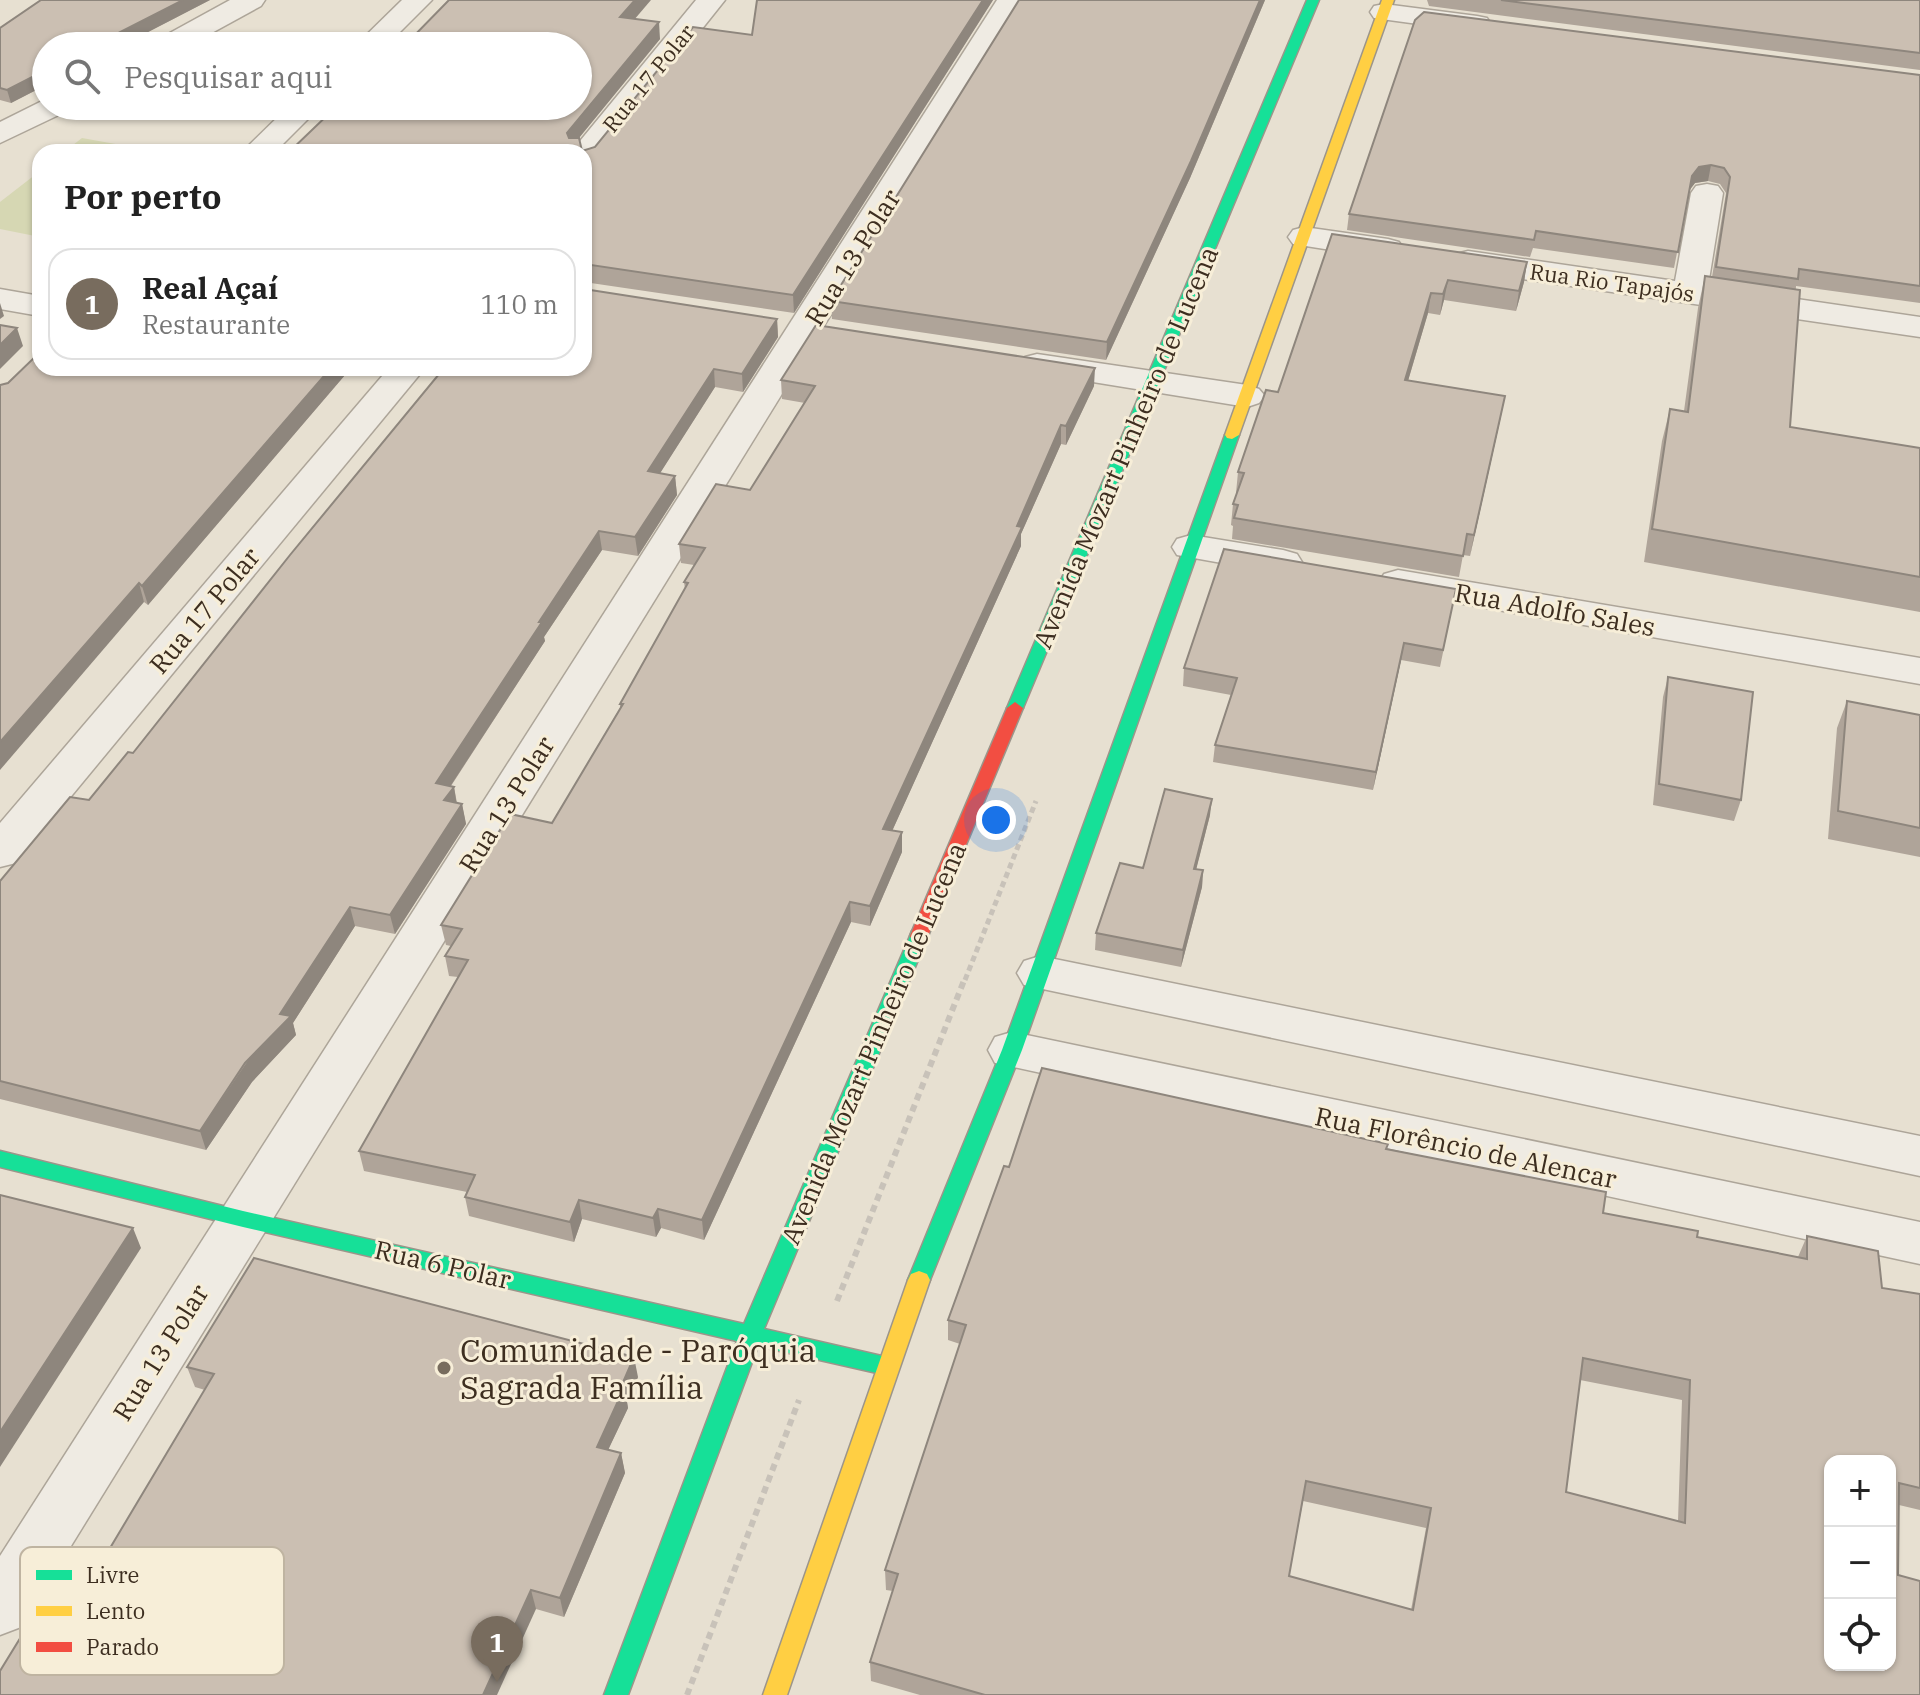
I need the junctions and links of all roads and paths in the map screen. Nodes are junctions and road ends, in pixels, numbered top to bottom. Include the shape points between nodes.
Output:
1 (251, 0) edge
2 (418, 0) edge
3 (711, 0) edge
4 (1011, 0) edge
5 (1313, 0) edge
6 (1386, 6) edge
7 (1510, 28) edge
8 (193, 32) edge
9 (384, 32) edge
10 (32, 117) edge
11 (291, 120) edge
12 (0, 134) edge
13 (266, 144) edge
14 (592, 146) edge
15 (1707, 193) edge
16 (1304, 237) junction
17 (1690, 293) junction
18 (0, 299) edge
19 (32, 305) edge
20 (1920, 327) edge
21 (1011, 360) edge
22 (401, 376) edge
23 (1152, 381) junction
24 (1247, 396) junction
25 (1191, 547) junction
26 (1315, 568) edge
27 (1362, 576) edge
28 (1920, 671) edge
29 (1041, 790) dead end
30 (0, 852) edge
31 (1040, 973) junction
32 (1012, 1050) junction
33 (1920, 1156) edge
34 (0, 1159) edge
35 (243, 1219) junction
36 (1920, 1243) edge
37 (751, 1334) junction
38 (819, 1350) junction
39 (886, 1366) junction
40 (38, 1547) edge
41 (20, 1576) edge
42 (0, 1608) edge
43 (616, 1695) edge
44 (687, 1695) edge
45 (775, 1695) edge

1 - 8 street
2 - 9 street
3 - 14 street, Rua 17 Polar
4 - 35 street, Rua 13 Polar
5 - 23 main road, Avenida Mozart Pinheiro de Lucena
6 - 7 street
6 - 16 main road
10 - 12 street
11 - 13 street
15 - 17 street
16 - 17 street, Rua Rio Tapajós
16 - 24 main road
17 - 20 street, Rua Rio Tapajós
18 - 19 street
21 - 23 street
22 - 30 street, Rua 17 Polar
23 - 24 street
23 - 37 main road, Avenida Mozart Pinheiro de Lucena
24 - 25 main road
25 - 26 street
25 - 31 main road
27 - 28 street, Rua Adolfo Sales
29 - 38 path
31 - 32 main road
31 - 33 street
32 - 36 street, Rua Florêncio de Alencar
32 - 39 main road
34 - 35 main road, Rua 6 Polar
35 - 37 main road, Rua 6 Polar
35 - 40 street, Rua 13 Polar
37 - 38 main road, Rua 6 Polar
37 - 43 main road, Avenida Mozart Pinheiro de Lucena
38 - 39 main road, Rua 6 Polar
38 - 44 path
39 - 45 main road
41 - 42 street, Rua 13 Polar

